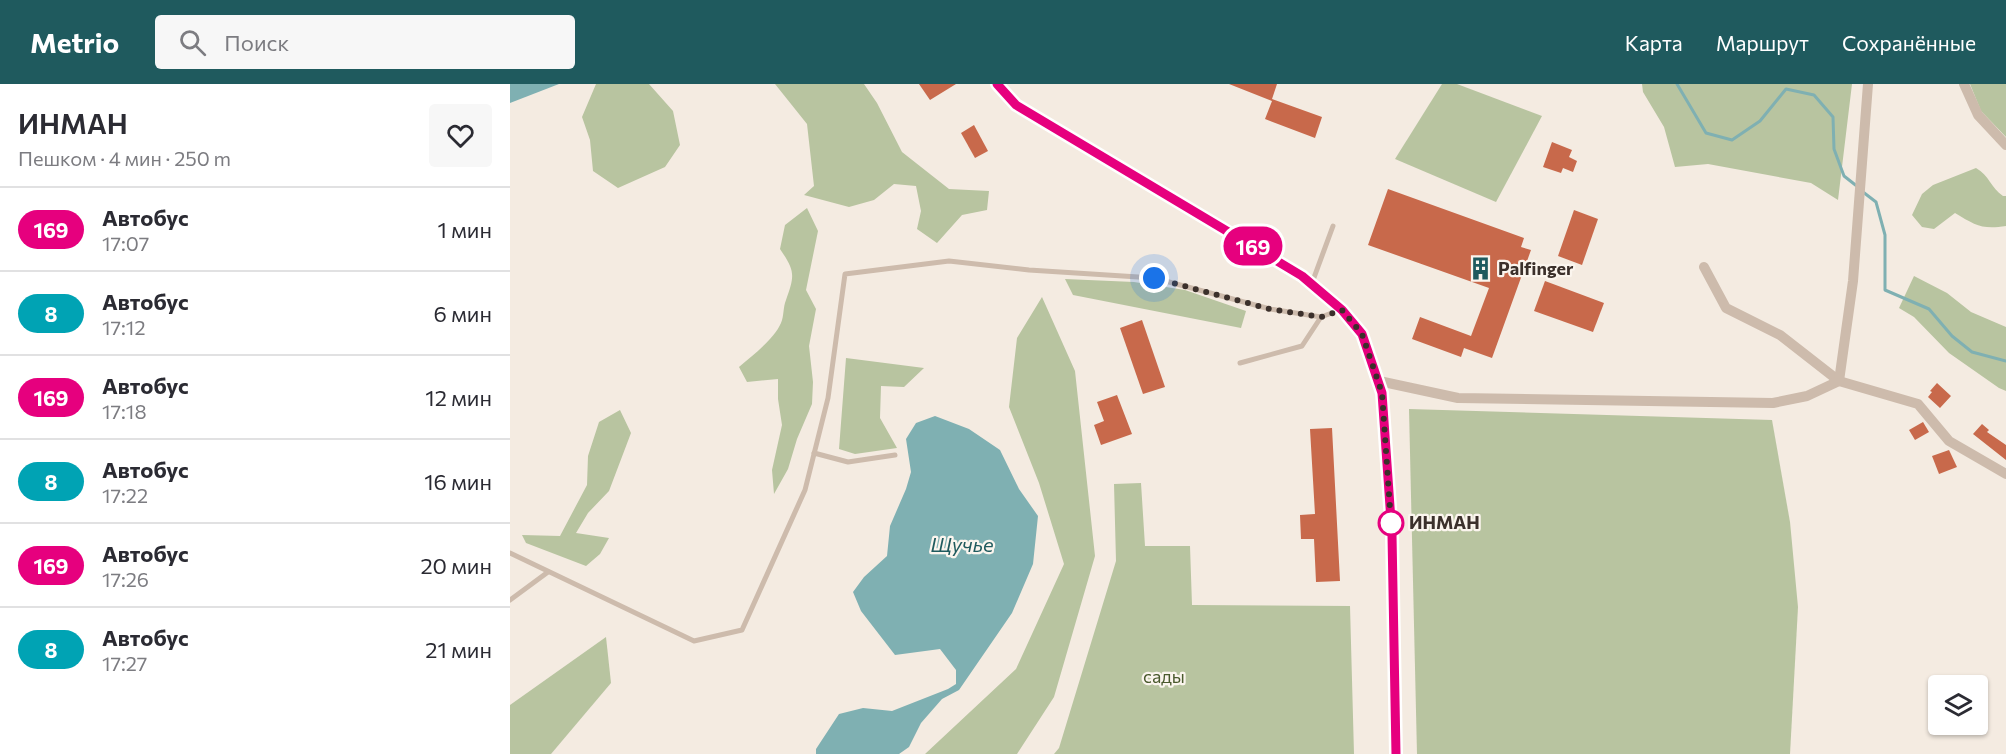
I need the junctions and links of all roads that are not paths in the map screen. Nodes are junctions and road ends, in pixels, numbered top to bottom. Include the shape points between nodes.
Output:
1 (997, 84) edge
2 (1868, 84) edge
3 (1964, 84) edge
4 (2006, 145) edge
5 (1333, 226) dead end
6 (1704, 267) dead end
7 (1312, 283) junction
8 (1342, 310) junction
9 (1321, 317) junction
10 (1240, 363) dead end
11 (1378, 381) junction
12 (1839, 381) junction
13 (814, 453) junction
14 (895, 455) dead end
15 (2006, 474) edge
16 (510, 553) edge
17 (548, 572) junction
18 (510, 600) edge
19 (1396, 754) edge

1 - 7 street via 1016,105
2 - 12 street via 1853,281
3 - 4 street via 1978,115
5 - 7 lane
6 - 12 street via 1726,308 1779,335
7 - 8 street
8 - 9 lane
8 - 11 street via 1362,334
9 - 10 lane via 1302,346
9 - 13 lane via 1270,309 1154,278 949,261 845,274 828,398
11 - 12 street via 1458,398 1773,403 1807,396
11 - 19 street via 1392,535
12 - 15 street via 1918,404 1949,441
13 - 14 lane via 848,462
13 - 17 lane via 805,490 742,630 694,641
16 - 17 lane
17 - 18 lane

